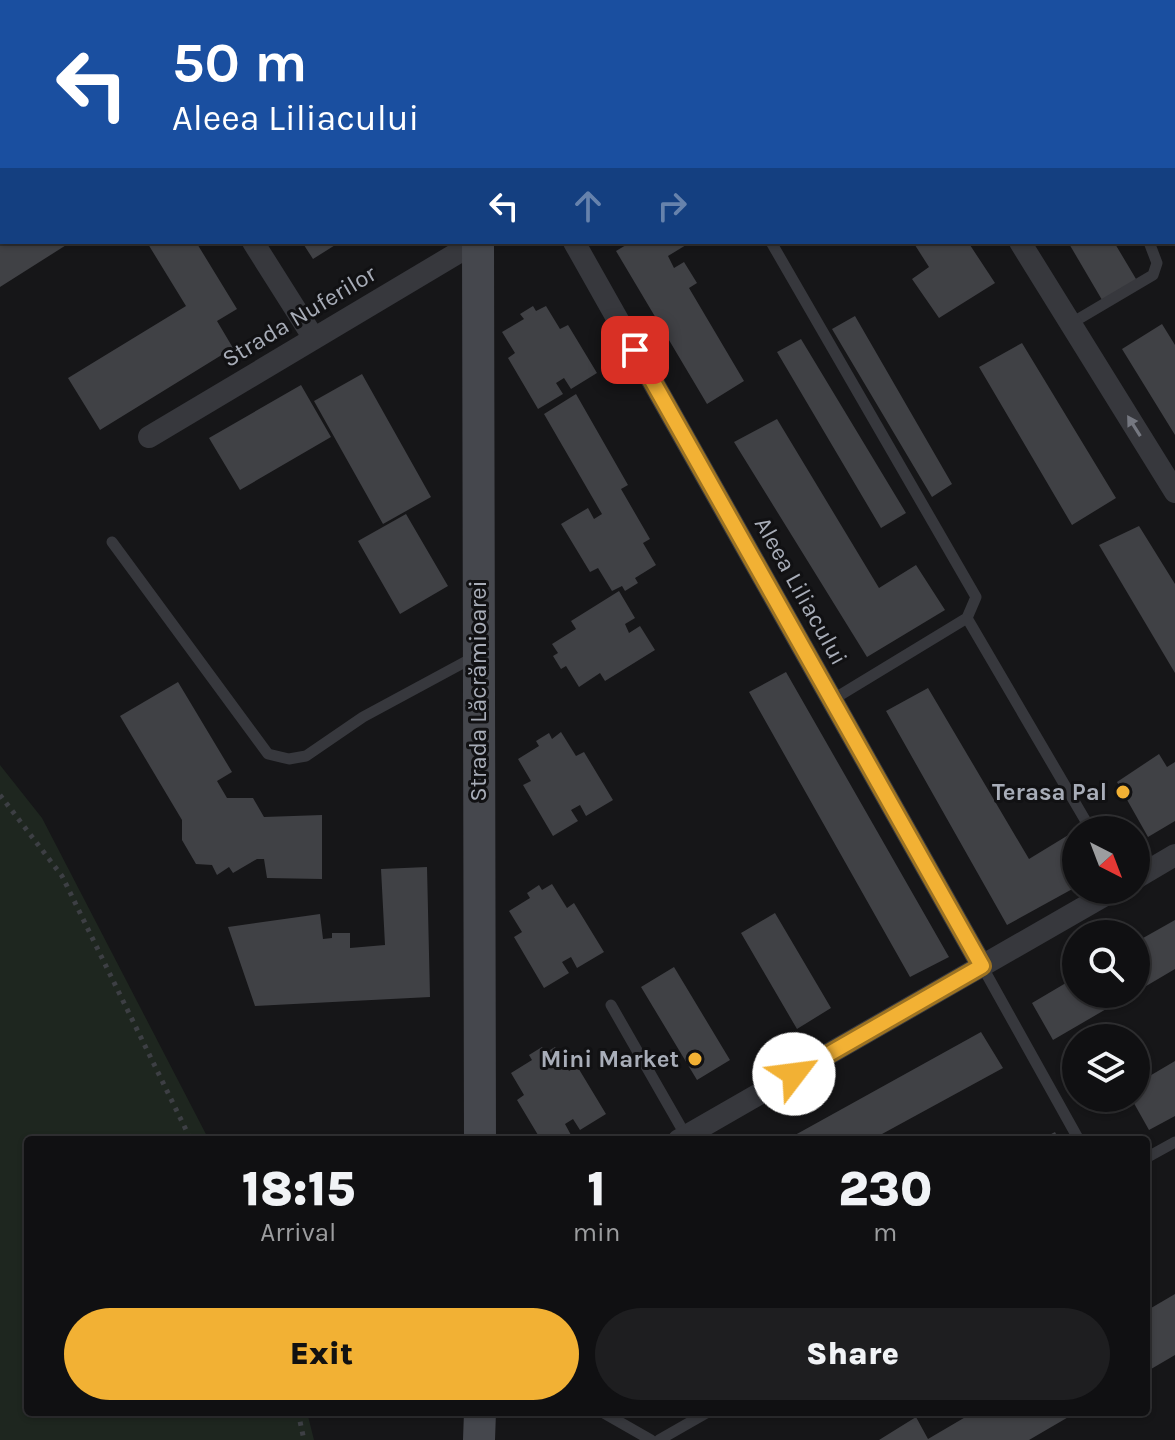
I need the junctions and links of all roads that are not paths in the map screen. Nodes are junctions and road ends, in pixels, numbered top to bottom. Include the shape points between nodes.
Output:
1 (254, 244) edge
2 (474, 244) edge
3 (477, 244) edge
4 (575, 244) edge
5 (772, 244) edge
6 (1021, 244) edge
7 (1150, 244) edge
8 (1070, 324) junction
9 (313, 337) junction
10 (149, 437) dead end
11 (1175, 492) edge
12 (112, 542) dead end
13 (967, 618) junction
14 (478, 655) junction
15 (832, 700) junction
16 (1083, 816) edge
17 (1175, 855) edge
18 (1150, 870) edge
19 (1090, 904) edge
20 (982, 966) junction
21 (611, 1005) dead end
22 (480, 1136) edge
23 (682, 1136) edge
24 (686, 1136) edge
25 (1077, 1136) edge
26 (1175, 1142) edge
27 (1150, 1156) edge
28 (480, 1416) edge
29 (609, 1416) edge
30 (701, 1416) edge
31 (479, 1440) edge
32 (651, 1440) edge
33 (659, 1440) edge

1 - 9 street
2 - 9 street, Strada Nuferilor
3 - 14 main road, Strada Lăcrămioarei
4 - 15 street, Aleea Liliacului
5 - 13 lane via 976,597
6 - 8 street
7 - 8 lane via 1157,263 1153,275
11 -> 8 street
9 - 10 street, Strada Nuferilor
12 - 14 lane via 268,754 306,756 363,717
13 - 15 lane
13 - 16 lane
14 - 22 main road, Strada Lăcrămioarei
15 - 20 street, Aleea Liliacului
17 - 18 street
19 - 20 street
20 - 24 street
20 - 25 lane
21 - 23 lane
26 - 27 lane
28 - 31 main road
29 - 32 lane
30 - 33 lane

